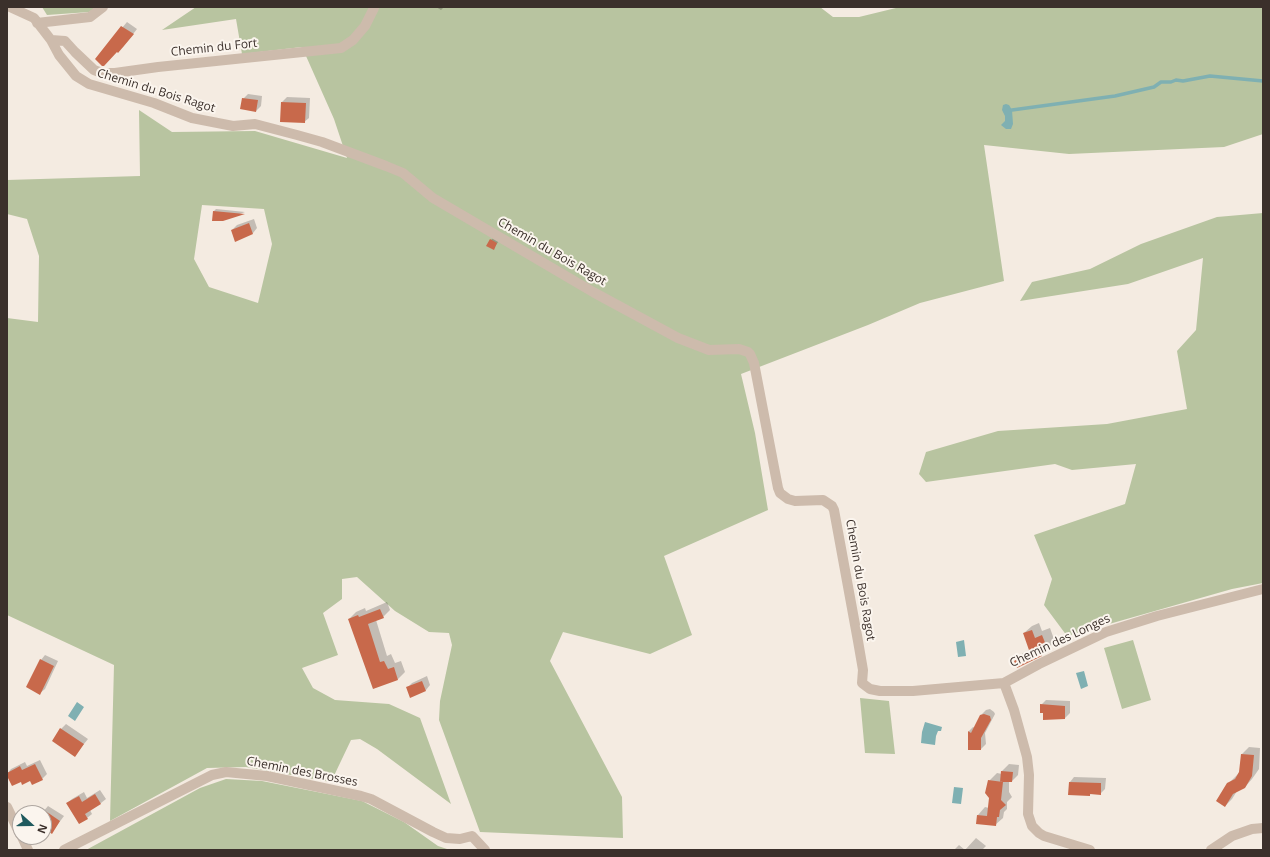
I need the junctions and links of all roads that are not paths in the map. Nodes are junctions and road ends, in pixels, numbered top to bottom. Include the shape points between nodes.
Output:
1 (10, 7) edge
2 (103, 7) edge
3 (374, 8) dead end
4 (37, 23) junction
5 (51, 40) junction
6 (1263, 589) edge
7 (1004, 683) junction
8 (866, 687) joint
9 (7, 807) edge
10 (12, 817) edge
11 (1263, 828) edge
12 (64, 850) edge
13 (485, 850) edge
14 (1090, 850) edge
15 (1211, 850) edge

1 - 4 street, Chemin du Bois Ragot via 34,18
2 - 4 street via 90,17
3 - 5 street, Chemin du Fort via 365,26 353,40 341,48 115,73 94,70 65,41
4 - 5 street, Chemin du Bois Ragot
5 - 8 street, Chemin du Bois Ragot via 76,76 89,84 154,103 192,118 233,126 255,124 298,135 386,166 403,173 432,198 672,335 709,350 739,349 748,352 754,363 780,493 795,501 823,500 834,510 863,670 862,683
6 - 7 street, Chemin des Longes via 1106,632
7 - 8 street, Chemin des Longes via 880,691
7 - 14 street via 1027,757 1028,814 1032,826 1044,836
9 - 10 street
11 - 15 street via 1232,836
12 - 13 street, Chemin des Brosses via 212,775 226,772 267,776 371,799 446,838 460,839 472,836

